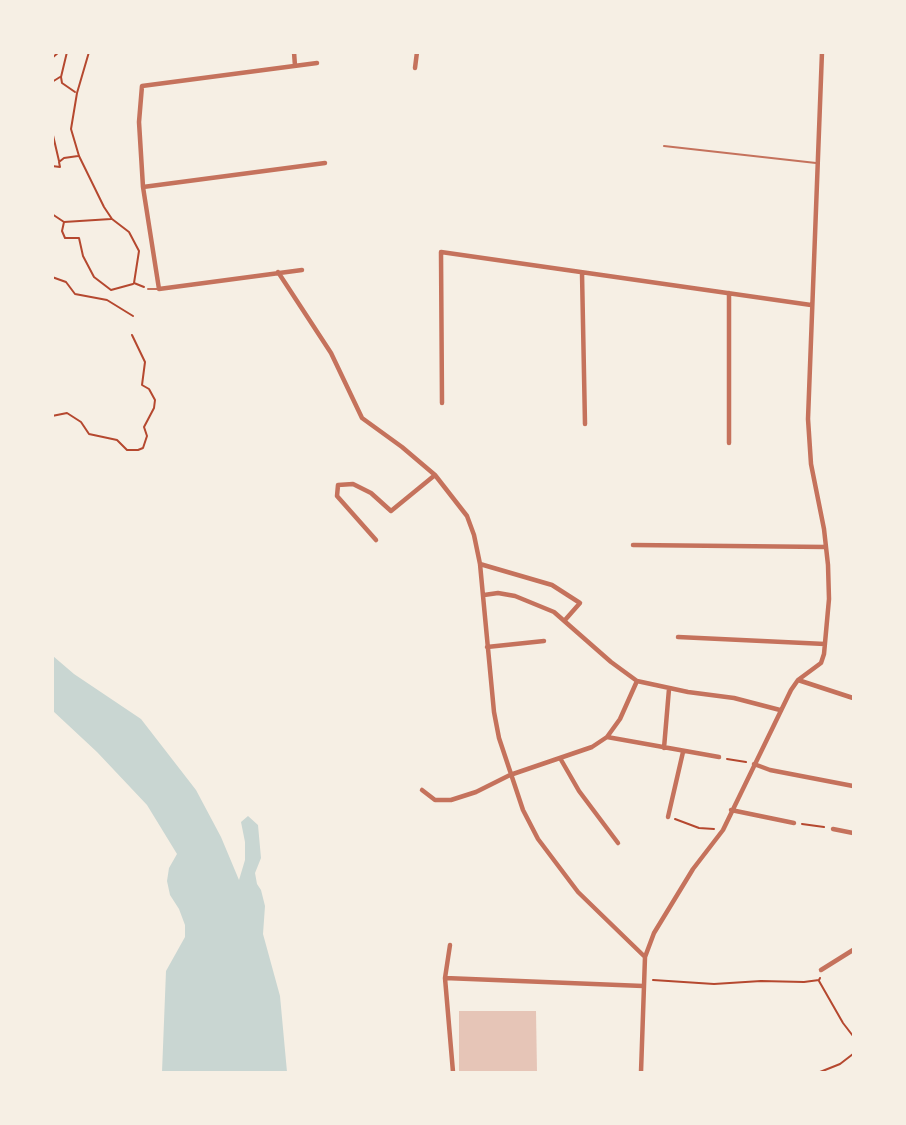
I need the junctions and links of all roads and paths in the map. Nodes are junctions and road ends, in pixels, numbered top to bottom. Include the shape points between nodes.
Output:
1 (59, 52) edge
2 (67, 52) edge
3 (89, 52) edge
4 (294, 52) edge
5 (417, 52) edge
6 (822, 52) edge
7 (52, 58) edge
8 (317, 63) dead end
9 (295, 66) junction
10 (415, 68) dead end
11 (61, 77) junction
12 (52, 82) edge
13 (77, 93) junction
14 (52, 131) edge
15 (664, 146) dead end
16 (79, 156) junction
17 (60, 162) junction
18 (325, 163) dead end
19 (817, 163) junction
20 (52, 166) edge
21 (143, 187) junction
22 (52, 214) edge
23 (112, 219) junction
24 (64, 222) junction
25 (302, 270) dead end
26 (278, 272) junction
27 (582, 273) junction
28 (52, 277) edge
29 (134, 283) junction
30 (148, 289) joint
31 (159, 289) junction
32 (729, 293) junction
33 (811, 305) junction
34 (133, 316) dead end
35 (132, 335) dead end
36 (442, 403) dead end
37 (52, 416) edge
38 (585, 424) dead end
39 (729, 443) dead end
40 (435, 475) junction
41 (376, 540) dead end
42 (633, 545) dead end
43 (826, 547) junction
44 (480, 564) junction
45 (483, 595) junction
46 (565, 620) junction
47 (678, 637) dead end
48 (544, 641) dead end
49 (825, 644) junction
50 (487, 646) junction
51 (798, 680) junction
52 (637, 681) junction
53 (669, 688) junction
54 (853, 698) edge
55 (780, 710) junction
56 (607, 737) junction
57 (664, 748) junction
58 (683, 752) junction
59 (719, 757) joint
60 (560, 758) junction
61 (754, 764) junction
62 (510, 775) junction
63 (853, 786) edge
64 (422, 790) dead end
65 (731, 810) junction
66 (668, 817) joint
67 (794, 823) joint
68 (833, 829) joint
69 (723, 830) junction
70 (853, 833) edge
71 (618, 843) dead end
72 (450, 945) dead end
73 (853, 950) edge
74 (645, 957) junction
75 (821, 970) joint
76 (445, 978) junction
77 (644, 979) junction
78 (819, 980) junction
79 (643, 986) junction
80 (853, 1036) edge
81 (853, 1054) edge
82 (453, 1073) edge
83 (641, 1073) edge
84 (820, 1073) edge

1 - 7 path
2 - 11 path
3 - 13 path
4 - 9 street
5 - 10 street
6 - 19 street
8 - 9 street
9 - 21 street via 142,86
11 - 12 path
11 - 13 path via 62,83
13 - 16 path via 71,129
14 - 17 path
15 - 19 lane
16 - 17 path
16 - 23 path
17 - 20 path via 60,167
18 - 21 street
19 - 33 street
21 - 31 street
22 - 24 path
23 - 24 path
23 - 29 path via 128,232 139,251
24 - 29 path via 65,238 79,239 94,278 111,290
25 - 26 street
26 - 31 street
26 - 40 street via 331,353 362,418
27 - 32 street
27 - 36 street via 441,253
27 - 38 street
28 - 34 path via 66,282 75,294 107,300
29 - 30 path
30 - 31 lane
32 - 33 street
32 - 39 street
33 - 43 street via 808,444
35 - 37 path via 146,366 142,385 155,400 143,448 127,450 117,440 89,434 67,413
40 - 41 street via 391,511 353,484 338,485 337,496
40 - 44 street via 467,516
42 - 43 street
43 - 49 street via 829,599
44 - 45 street
44 - 46 street via 543,582 580,603
45 - 46 street via 515,596
45 - 50 street
46 - 52 street
47 - 49 street
48 - 50 street
49 - 51 street via 821,663
50 - 62 street via 494,712
51 - 54 street
51 - 55 street
52 - 53 street
52 - 56 street
53 - 55 street
53 - 57 street
55 - 61 street
56 - 57 street
56 - 60 street
57 - 58 street
58 - 59 street
58 - 66 street
59 - 61 path
60 - 62 street
60 - 71 street
61 - 63 street
61 - 65 street
62 - 64 street via 451,800 435,800
62 - 74 street via 523,810 557,867
65 - 67 street
65 - 69 street
66 - 69 path via 699,828
67 - 68 path
68 - 70 street
69 - 74 street via 693,869 654,933
72 - 76 street
73 - 75 street
74 - 77 street
75 - 78 path
76 - 79 street
76 - 82 street
77 - 78 path via 714,984
77 - 79 street
78 - 80 path
79 - 83 street
81 - 84 path

